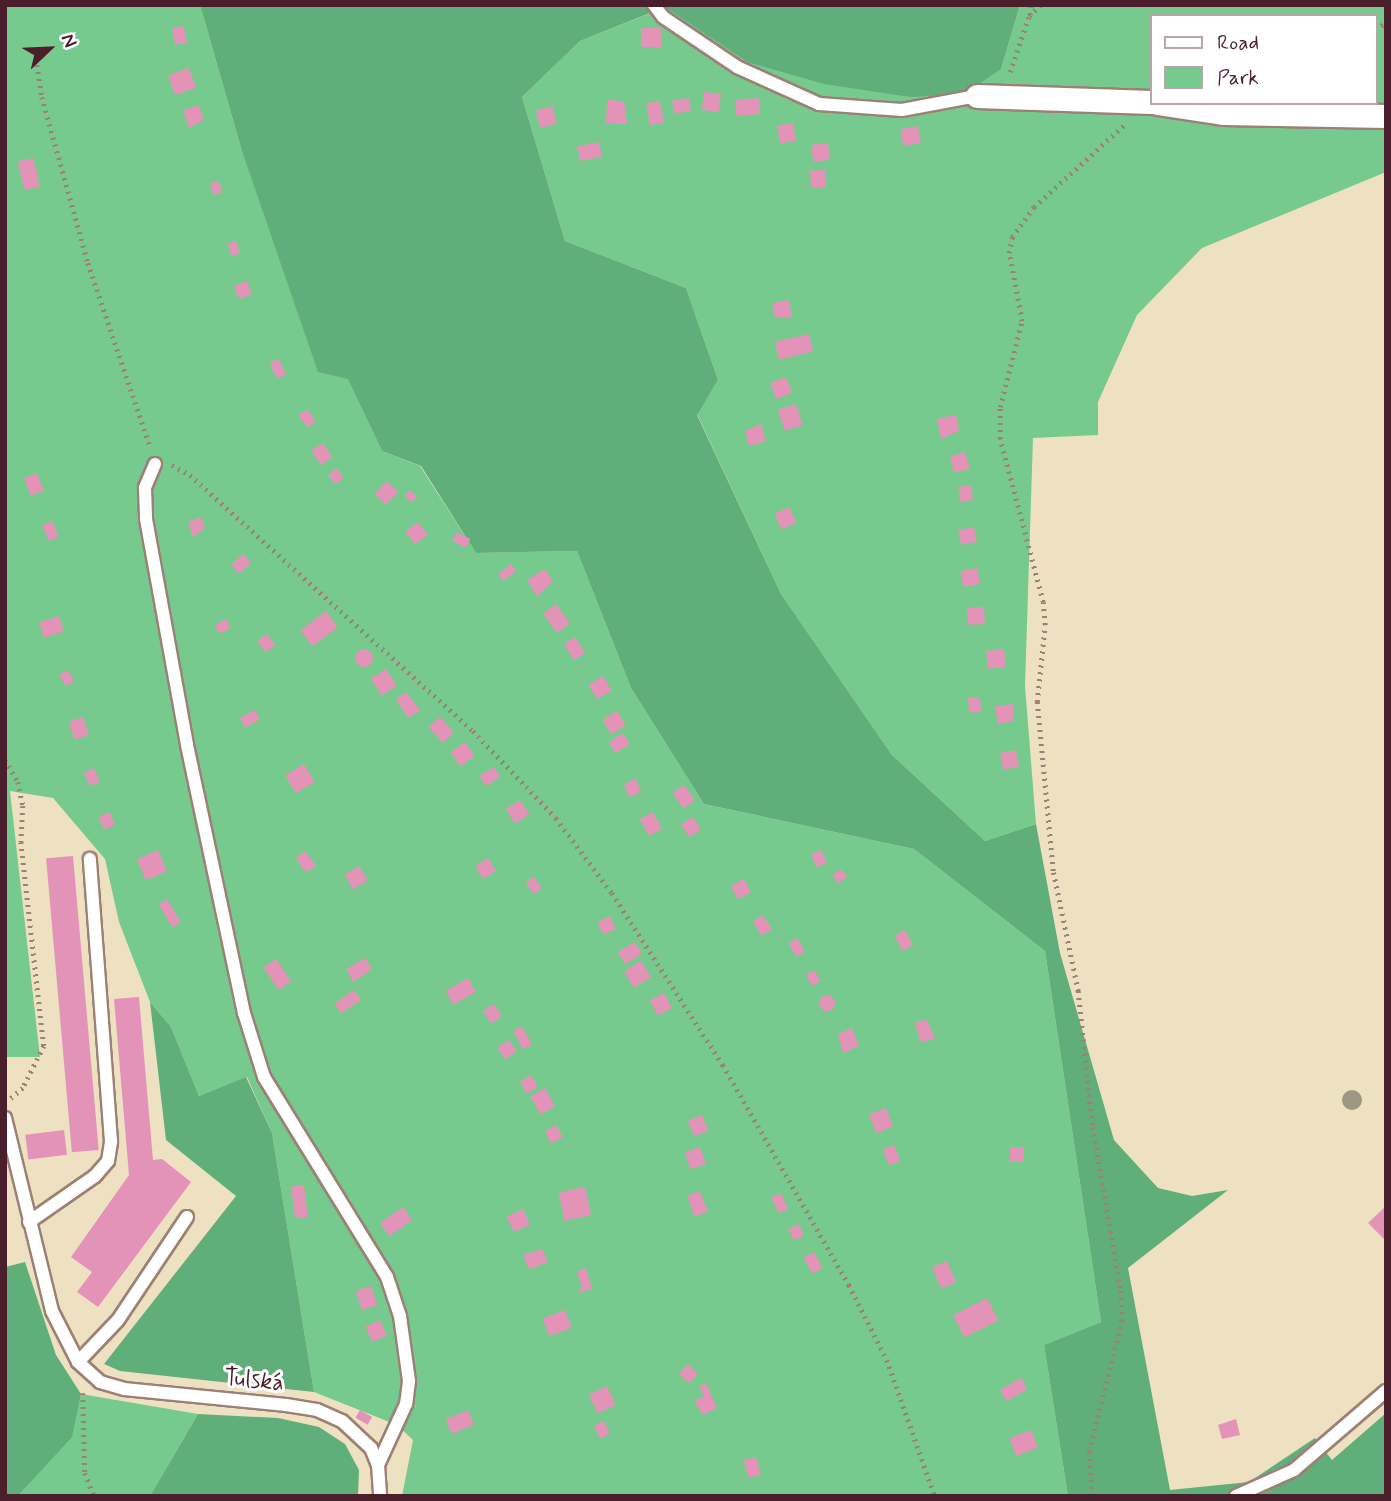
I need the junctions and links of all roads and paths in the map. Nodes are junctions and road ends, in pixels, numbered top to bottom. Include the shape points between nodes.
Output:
1 (654, 5) edge
2 (1031, 5) edge
3 (1040, 5) edge
4 (1029, 16) junction
5 (35, 51) dead end
6 (977, 96) joint
7 (1002, 96) junction
8 (1150, 102) edge
9 (1150, 103) edge
10 (1171, 105) edge
11 (1386, 116) edge
12 (155, 464) junction
13 (5, 760) edge
14 (90, 859) dead end
15 (5, 1104) edge
16 (5, 1118) edge
17 (11, 1179) edge
18 (187, 1217) dead end
19 (29, 1222) junction
20 (78, 1362) junction
21 (1386, 1391) edge
22 (378, 1465) junction
23 (94, 1496) edge
24 (380, 1496) edge
25 (935, 1496) edge
26 (1092, 1496) edge
27 (1236, 1496) edge

1 - 6 lane via 663,17 737,67 820,104 902,110
2 - 4 path
3 - 4 path
4 - 7 path
5 - 12 path via 42,97 88,262
6 - 7 street
7 - 8 street
9 - 26 path via 1034,207 1012,237 1009,253 1022,321 1000,407 1000,439 1042,602 1045,625 1037,702 1053,872 1078,991 1092,1125 1120,1288 1122,1321 1089,1451
10 - 11 street via 1224,113
12 - 22 lane via 145,488 146,519 189,757 244,1013 264,1077 387,1277 400,1316 408,1392
12 - 25 path via 171,465 190,475 427,687 556,818 652,953 799,1192 887,1360
13 - 15 path via 18,782 23,806 21,842 44,1046 23,1088
14 - 19 lane via 111,1141 108,1161 95,1176
16 - 17 lane, Tulská
17 - 19 lane, Tulská
18 - 20 lane via 118,1320
19 - 20 lane, Tulská via 52,1311
20 - 22 lane, Tulská via 100,1382 124,1389 317,1410 358,1433
20 - 23 path via 86,1409 85,1473
21 - 27 lane via 1303,1463
22 - 24 lane, Tulská

